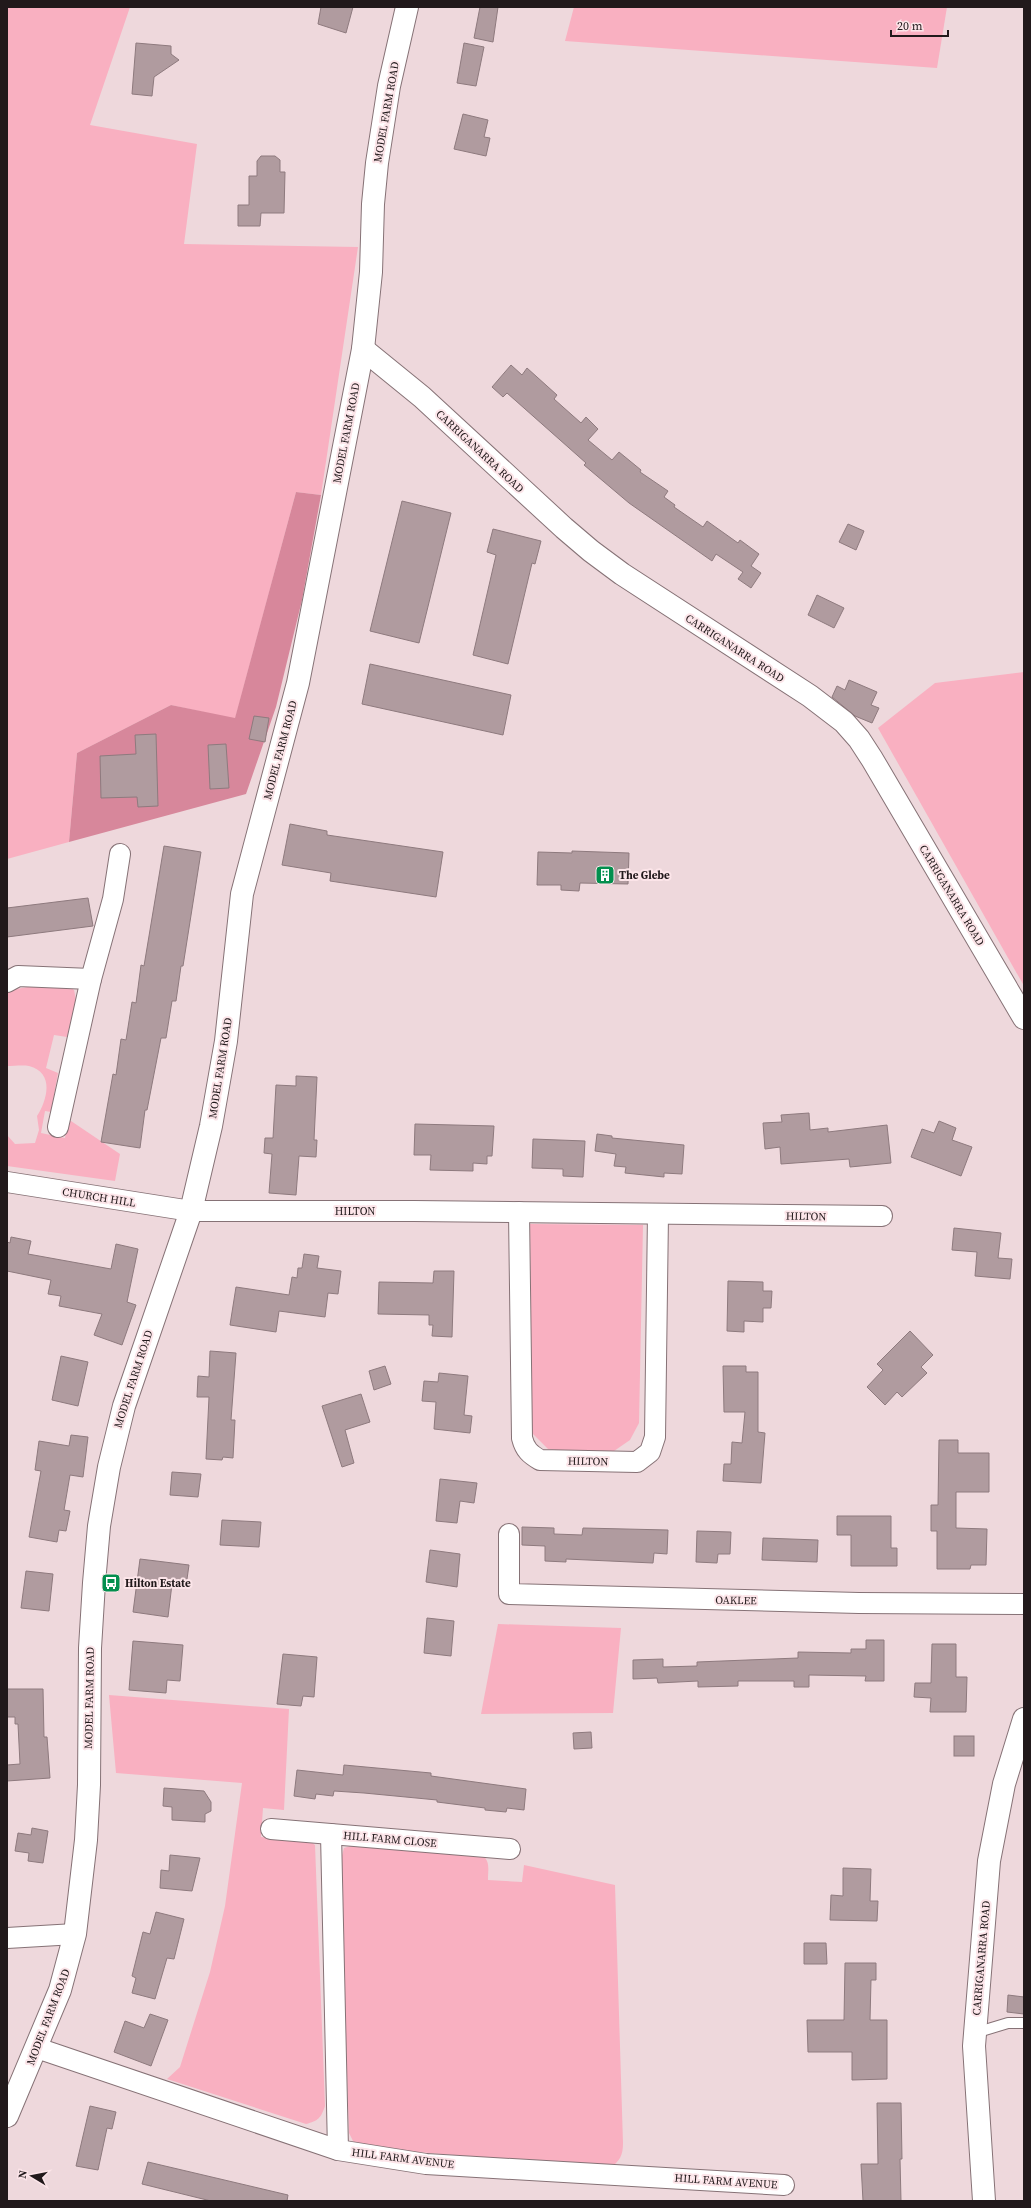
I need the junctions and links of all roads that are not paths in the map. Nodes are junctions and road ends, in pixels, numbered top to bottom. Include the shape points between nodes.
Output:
1 (407, 7) edge
2 (363, 349) junction
3 (120, 854) dead end
4 (91, 979) junction
5 (7, 982) edge
6 (1024, 1018) edge
7 (58, 1127) dead end
8 (7, 1182) edge
9 (191, 1211) junction
10 (519, 1212) junction
11 (658, 1214) junction
12 (882, 1216) dead end
13 (509, 1534) dead end
14 (1024, 1604) edge
15 (1024, 1718) edge
16 (271, 1829) dead end
17 (331, 1834) junction
18 (510, 1849) dead end
19 (75, 1934) junction
20 (7, 1938) edge
21 (1024, 2023) edge
22 (975, 2033) junction
23 (37, 2048) junction
24 (7, 2116) edge
25 (338, 2150) junction
26 (784, 2185) dead end
27 (984, 2201) edge

1 - 2 main road, MODEL FARM ROAD via 389,86 377,163 371,272
2 - 6 main road, CARRIGANARRA ROAD via 422,397 591,551 810,696 844,722 872,759
2 - 9 main road, MODEL FARM ROAD via 298,682 242,894 221,1080
3 - 4 street via 114,899
4 - 5 street via 18,976
4 - 7 street
8 - 9 street, CHURCH HILL
9 - 10 street, HILTON
9 - 19 main road, MODEL FARM ROAD via 124,1406 110,1461 99,1526 90,1648 89,1784
10 - 11 street, HILTON
10 - 11 street, HILTON via 524,1447 540,1460 630,1462 645,1458 654,1445 655,1437
11 - 12 street, HILTON
13 - 14 street, OAKLEE via 509,1594 859,1603
15 - 22 main road, CARRIGANARRA ROAD via 1004,1784 989,1861
16 - 17 street, HILL FARM CLOSE
17 - 18 street, HILL FARM CLOSE
17 - 25 street
19 - 20 street
19 - 23 main road, MODEL FARM ROAD via 60,1990
21 - 22 lane via 1008,2023
22 - 27 main road, CARRIGANARRA ROAD
23 - 24 main road, MODEL FARM ROAD
23 - 25 street, HILL FARM AVENUE
25 - 26 street, HILL FARM AVENUE via 426,2164

